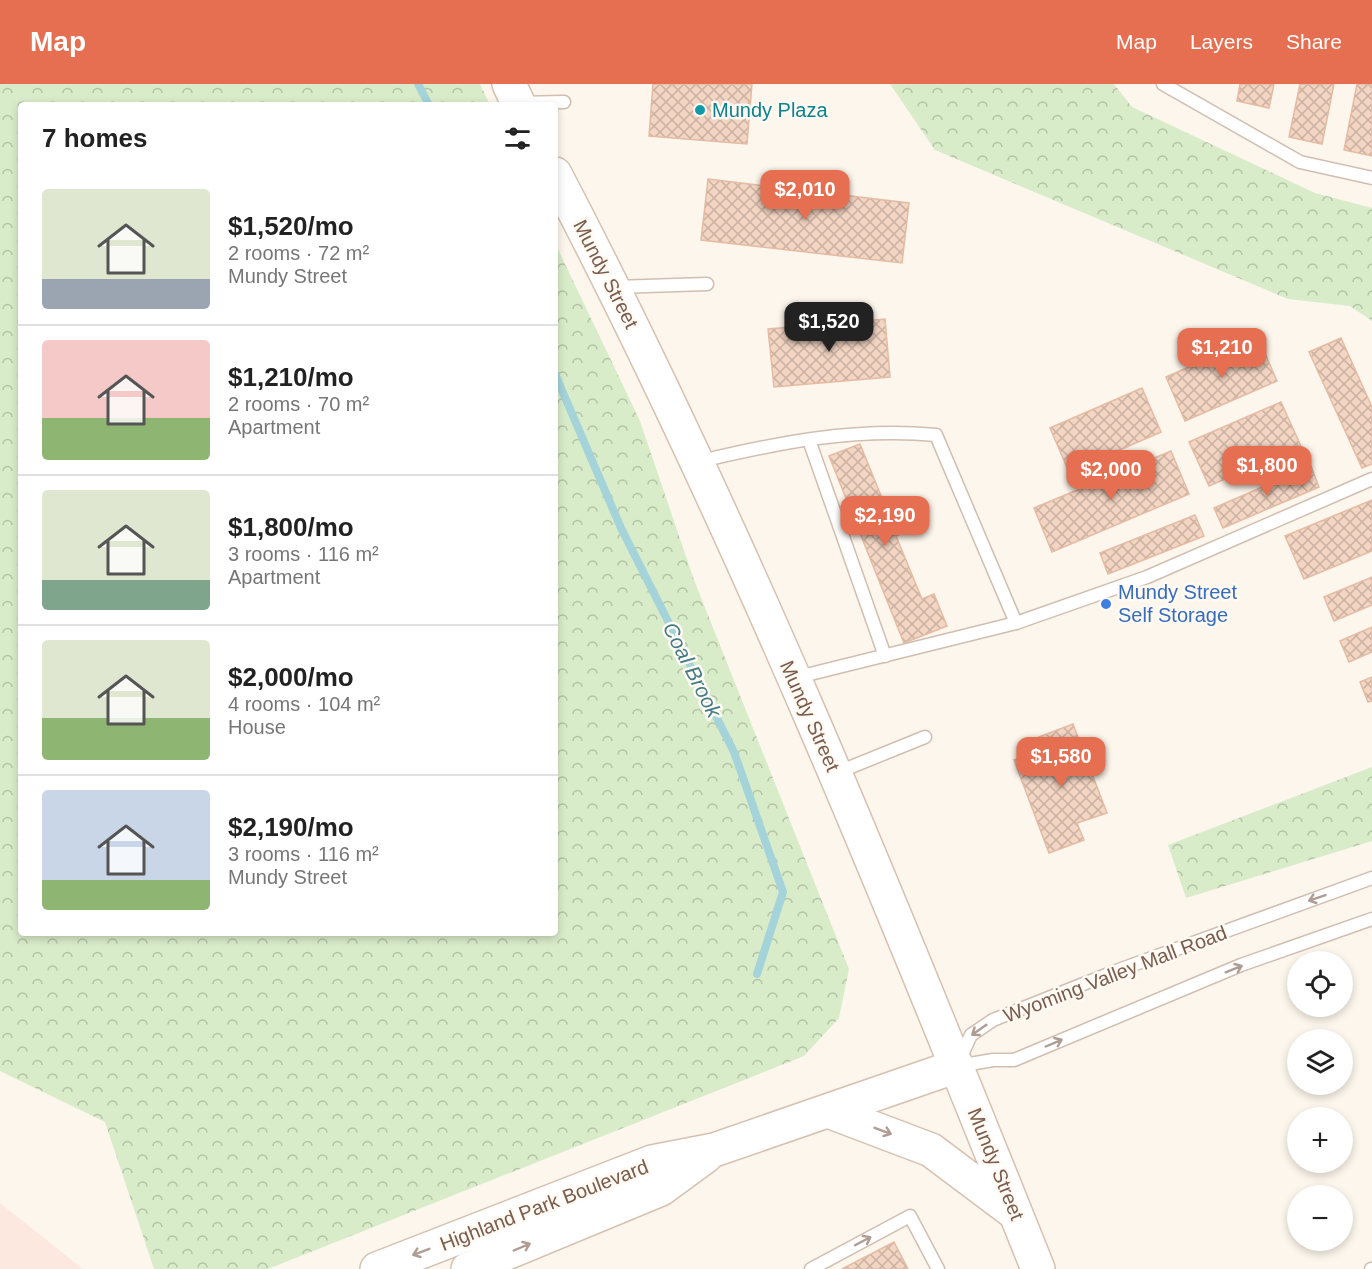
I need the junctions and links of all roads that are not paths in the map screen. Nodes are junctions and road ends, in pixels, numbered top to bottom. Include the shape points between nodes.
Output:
1 (1163, 84) edge
2 (515, 98) edge
3 (564, 102) dead end
4 (1372, 178) edge
5 (558, 180) edge
6 (707, 284) dead end
7 (614, 287) junction
8 (809, 440) junction
9 (696, 462) junction
10 (1372, 479) edge
11 (1016, 623) junction
12 (885, 656) junction
13 (793, 679) junction
14 (925, 737) dead end
15 (835, 773) junction
16 (1372, 878) edge
17 (1372, 919) edge
18 (957, 1066) junction
19 (828, 1111) junction
20 (714, 1150) junction
21 (1015, 1213) junction
22 (377, 1269) edge
23 (468, 1269) edge
24 (811, 1269) edge
25 (938, 1269) edge
26 (1038, 1269) edge

1 - 4 lane via 1300,162
2 - 3 lane
5 - 7 main road, Mundy Street
6 - 7 lane
7 - 9 main road, Mundy Street
8 - 9 lane
8 - 11 lane via 897,431 936,435
8 - 12 lane
9 - 13 main road, Mundy Street
10 - 11 lane via 1147,577
11 - 12 lane
12 - 13 lane
13 - 15 main road, Mundy Street
14 - 15 lane
15 - 18 main road, Mundy Street
16 -> 18 lane, Wyoming Valley Mall Road via 1116,970 993,1020 971,1035
18 -> 17 lane, Wyoming Valley Mall Road via 1014,1060 1241,965
18 - 19 main road, Highland Park Boulevard
18 - 21 main road, Mundy Street
19 - 20 main road, Highland Park Boulevard
19 -> 21 main road via 931,1150
20 -> 22 main road, Highland Park Boulevard via 652,1162
23 -> 20 main road, Highland Park Boulevard via 662,1188
21 - 26 main road, Mundy Street
24 -> 25 lane via 910,1216

